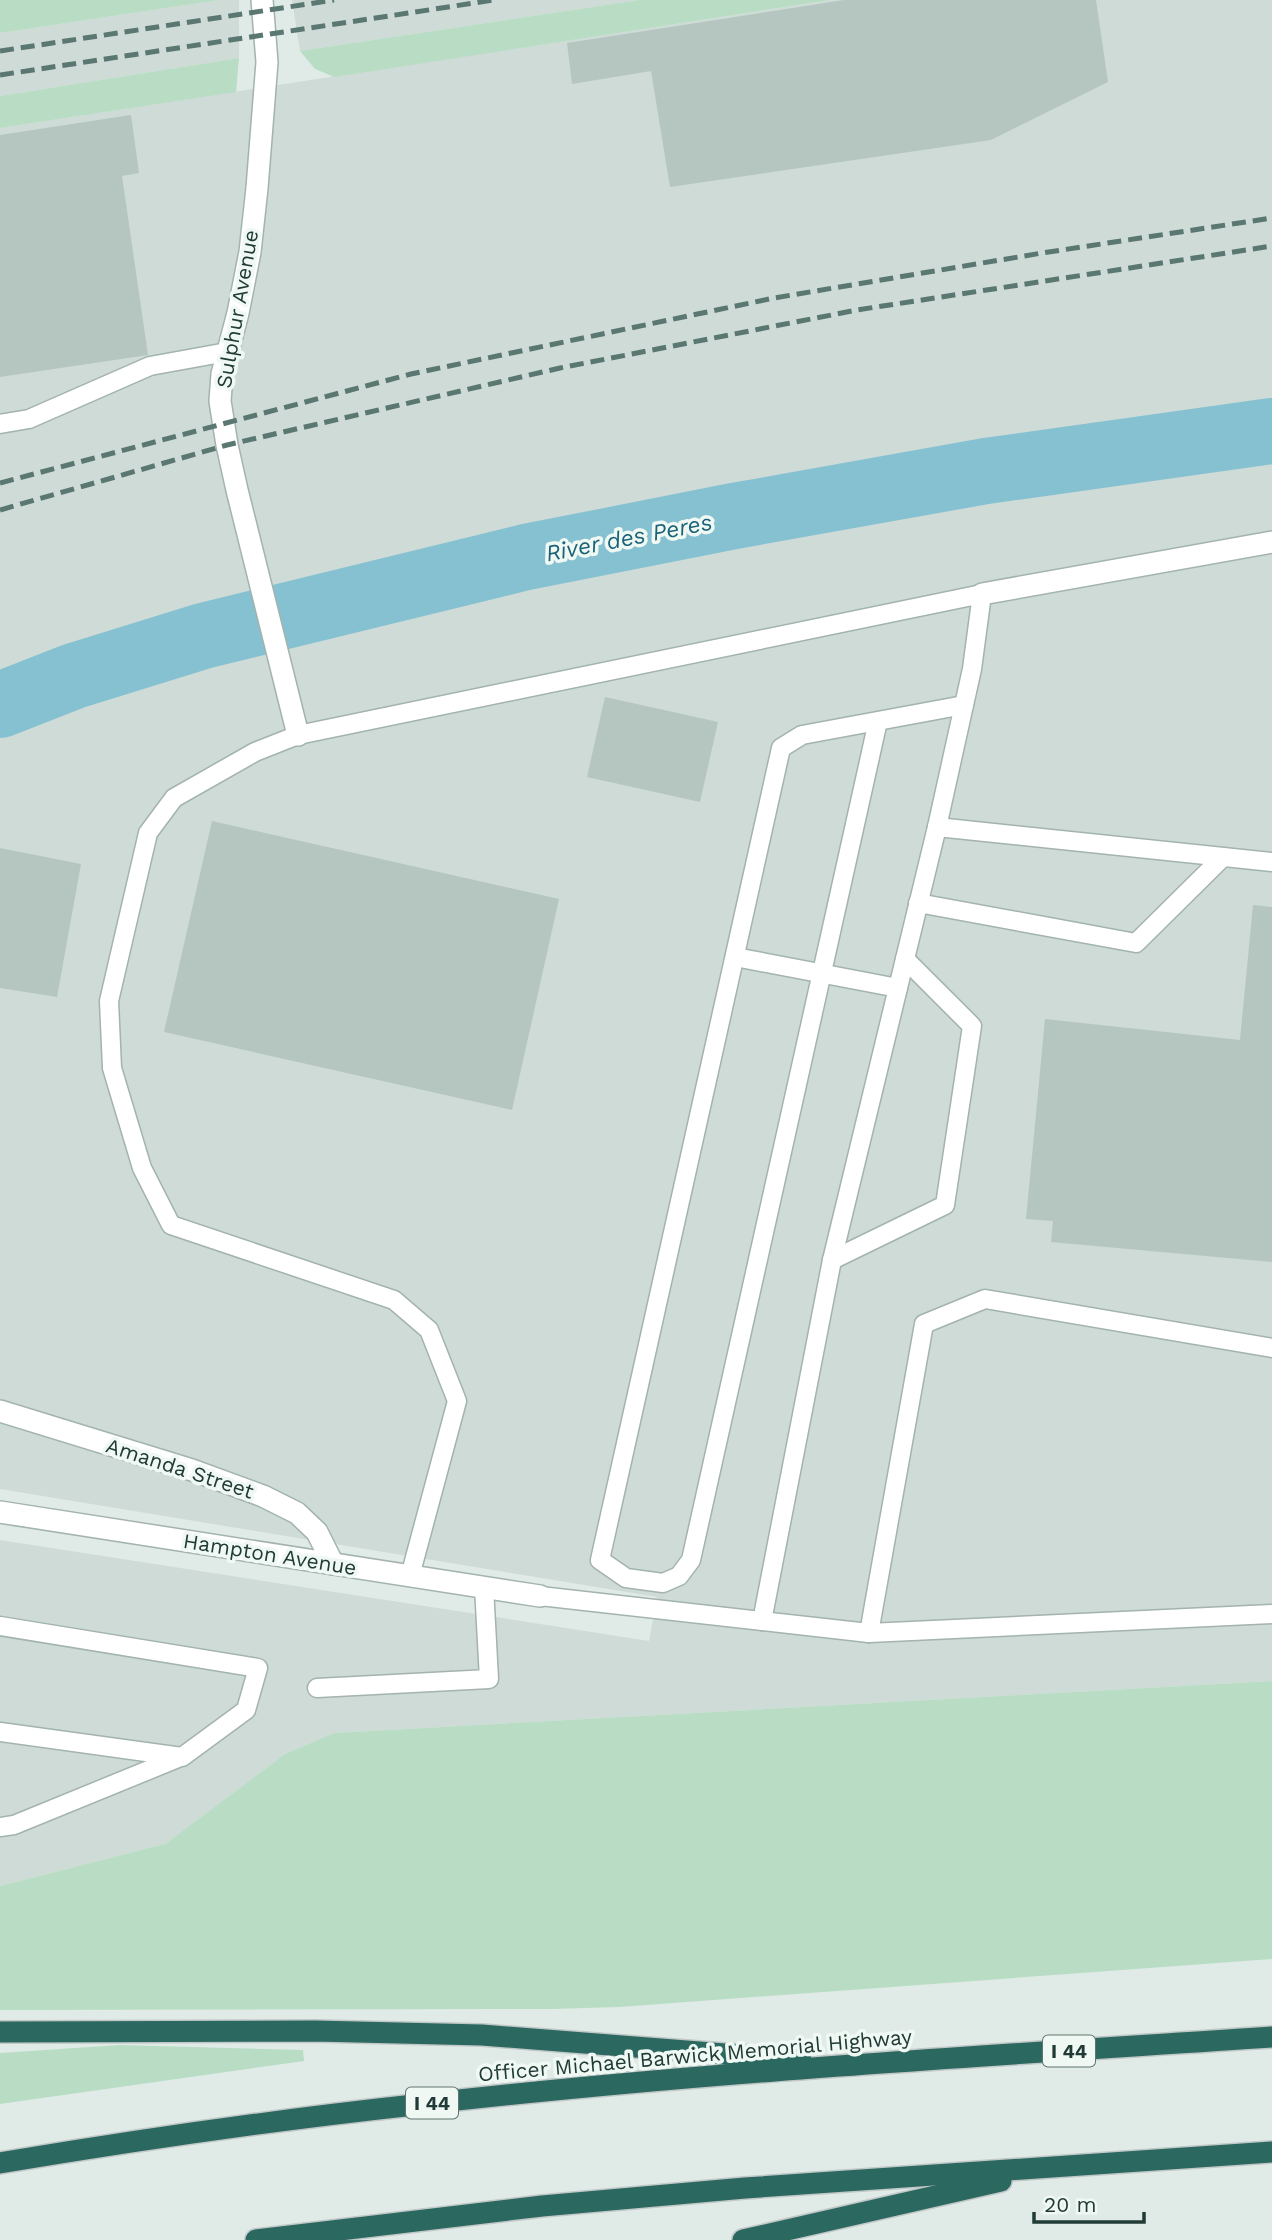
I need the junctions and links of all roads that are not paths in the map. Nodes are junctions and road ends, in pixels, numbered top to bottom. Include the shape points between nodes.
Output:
1 (262, 0) edge
2 (227, 352) junction
3 (0, 424) edge
4 (1272, 542) edge
5 (982, 594) junction
6 (964, 705) junction
7 (878, 721) junction
8 (298, 735) junction
9 (937, 827) junction
10 (1223, 857) junction
11 (1272, 862) edge
12 (918, 903) junction
13 (735, 957) junction
14 (905, 959) junction
15 (821, 974) junction
16 (898, 988) junction
17 (832, 1260) junction
18 (1272, 1348) edge
19 (0, 1411) edge
20 (0, 1512) edge
21 (333, 1564) junction
22 (410, 1576) junction
23 (484, 1587) junction
24 (540, 1596) joint
25 (1272, 1614) edge
26 (762, 1621) junction
27 (0, 1626) edge
28 (869, 1633) junction
29 (317, 1688) dead end
30 (0, 1732) edge
31 (182, 1757) junction
32 (0, 1827) edge
33 (0, 2032) edge
34 (1272, 2037) edge
35 (866, 2064) junction
36 (1272, 2152) edge
37 (0, 2162) edge
38 (1065, 2166) junction
39 (256, 2240) edge
40 (743, 2240) edge

1 - 2 street, Sulphur Avenue via 267,62 257,188 250,252
2 - 3 lane via 150,366 30,419
2 - 8 street, Sulphur Avenue via 220,401 227,445
4 - 5 street
5 - 6 lane
5 - 8 lane
6 - 7 lane
6 - 9 lane
7 - 13 lane via 802,735 781,748
7 - 15 lane
8 - 22 lane via 255,752 174,798 148,834 109,1001 112,1068 142,1168 171,1225 394,1300 429,1330 457,1401
9 - 10 lane
9 - 12 lane
10 - 11 lane
10 - 12 lane via 1136,943
12 - 14 lane
13 - 15 lane
13 - 15 lane via 600,1560 626,1578 663,1583 679,1576 691,1560
14 - 16 lane
14 - 17 lane via 972,1026 945,1205
15 - 16 lane
16 - 17 lane
17 - 26 lane
18 - 28 lane via 985,1299 923,1324
19 - 21 street, Amanda Street via 263,1496 297,1513 317,1532
20 - 21 street, Hampton Avenue
21 - 22 street, Hampton Avenue
22 - 23 street, Hampton Avenue
23 - 24 street, Hampton Avenue
23 - 29 lane via 489,1679
24 - 26 lane
25 - 28 lane
26 - 28 lane
27 - 31 lane via 258,1668 246,1710
30 - 31 lane
31 - 32 lane
33 - 35 highway via 482,2035
34 - 35 highway, Officer Michael Barwick Memorial Highway / I 44
35 - 37 highway, Officer Michael Barwick Memorial Highway / I 44 via 413,2105
36 - 38 highway
38 - 39 highway via 542,2206
38 - 40 highway

